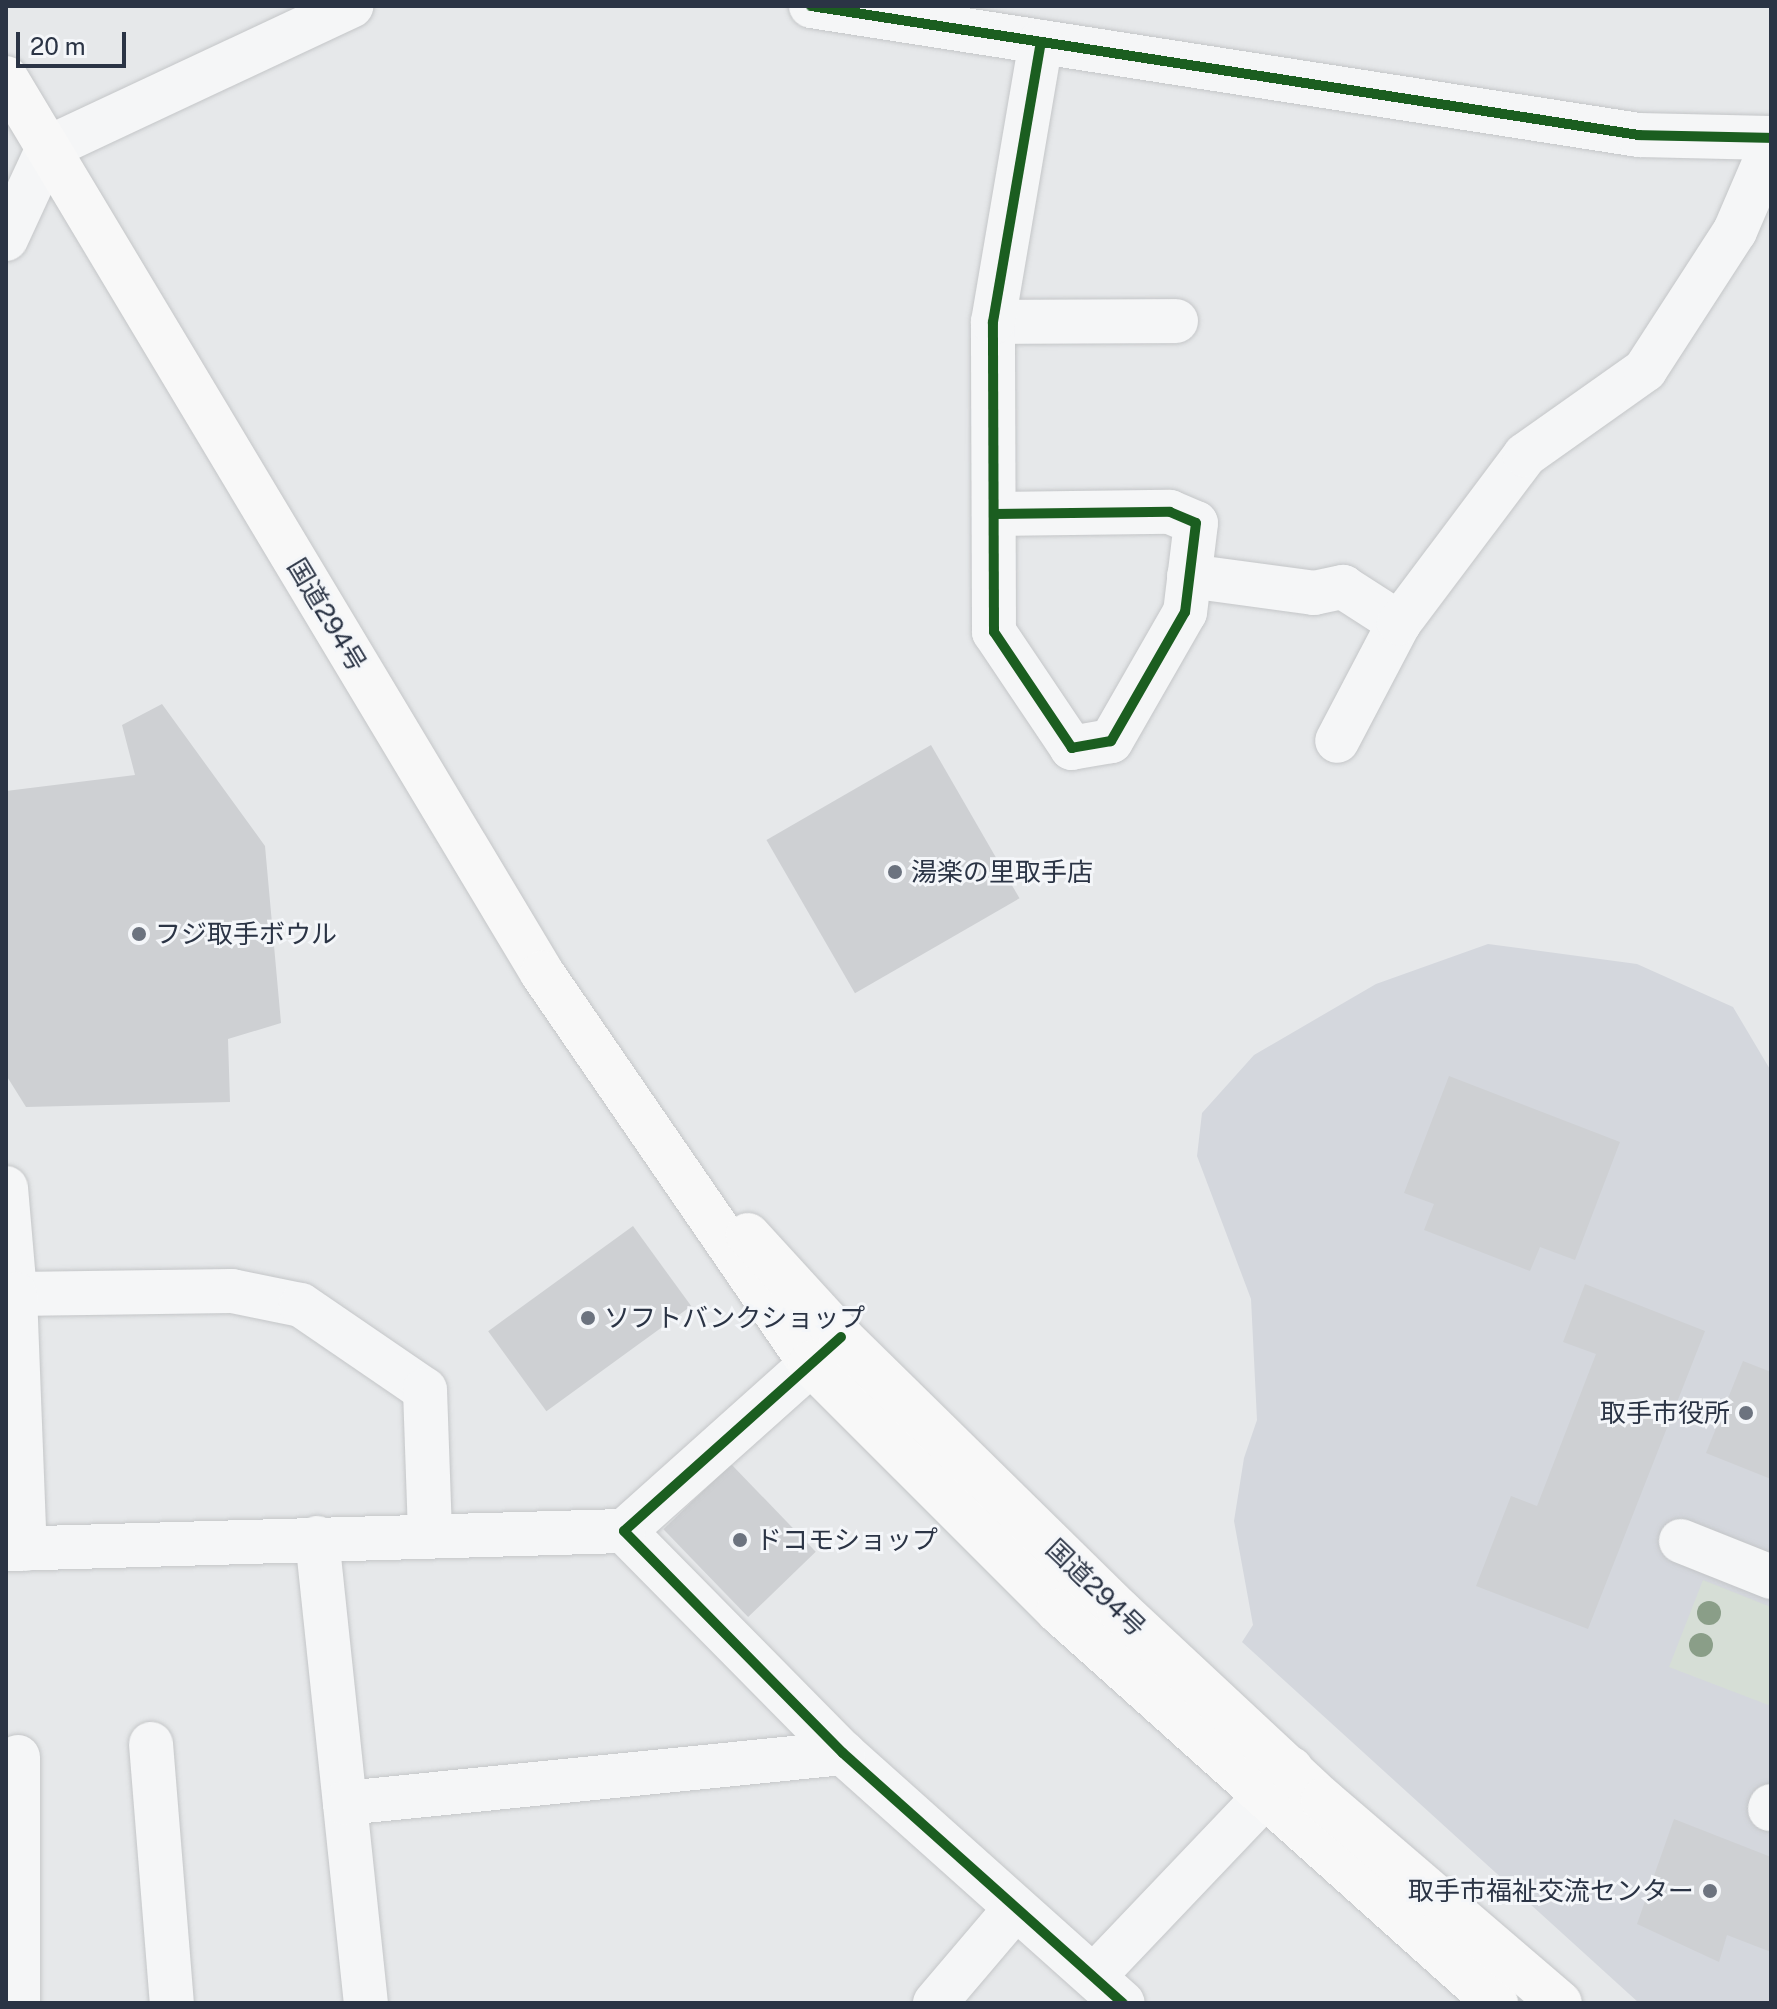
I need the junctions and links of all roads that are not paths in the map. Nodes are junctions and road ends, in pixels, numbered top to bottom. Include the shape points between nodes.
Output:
1 (351, 6) edge
2 (811, 6) edge
3 (1041, 42) junction
4 (6, 78) edge
5 (1771, 138) edge
6 (1771, 147) edge
7 (48, 148) junction
8 (6, 239) edge
9 (1176, 321) dead end
10 (993, 322) junction
11 (994, 514) junction
12 (1189, 576) junction
13 (1399, 623) junction
14 (1337, 741) dead end
15 (6, 1188) edge
16 (11, 1294) edge
17 (826, 1350) junction
18 (624, 1531) junction
19 (430, 1534) junction
20 (317, 1538) junction
21 (1681, 1541) dead end
22 (16, 1549) edge
23 (1771, 1577) edge
24 (151, 1744) dead end
25 (843, 1753) junction
26 (18, 1757) dead end
27 (1277, 1784) junction
28 (345, 1803) junction
29 (1015, 1909) junction
30 (1109, 1990) edge
31 (18, 2003) edge
32 (172, 2003) edge
33 (366, 2003) edge
34 (935, 2003) edge
35 (1496, 2003) edge
36 (1560, 2003) edge

1 - 7 street
2 - 3 street
3 - 5 street via 1639,135
3 - 10 street
4 - 7 highway, 国道294号
6 - 13 street via 1735,231 1645,370 1525,455
7 - 8 street
7 - 17 highway, 国道294号 via 542,973 662,1142
9 - 10 street
10 - 11 street
11 - 12 street via 1170,512 1196,523
11 - 12 street via 994,632 1072,748 1111,741 1185,612
12 - 13 street via 1314,593 1343,587
13 - 14 street
15 - 16 street
16 - 19 street via 232,1291 301,1305 425,1390
16 - 22 street
17 - 18 street
17 - 27 highway, 国道294号
18 - 19 street
18 - 25 street
19 - 20 street
20 - 22 street
20 - 28 street
21 - 23 street
24 - 32 street
25 - 28 street
25 - 29 street
26 - 31 street
27 - 30 street
27 - 35 highway, 国道294号
27 - 36 highway, 国道294号
28 - 33 street
29 - 30 street
29 - 34 street

